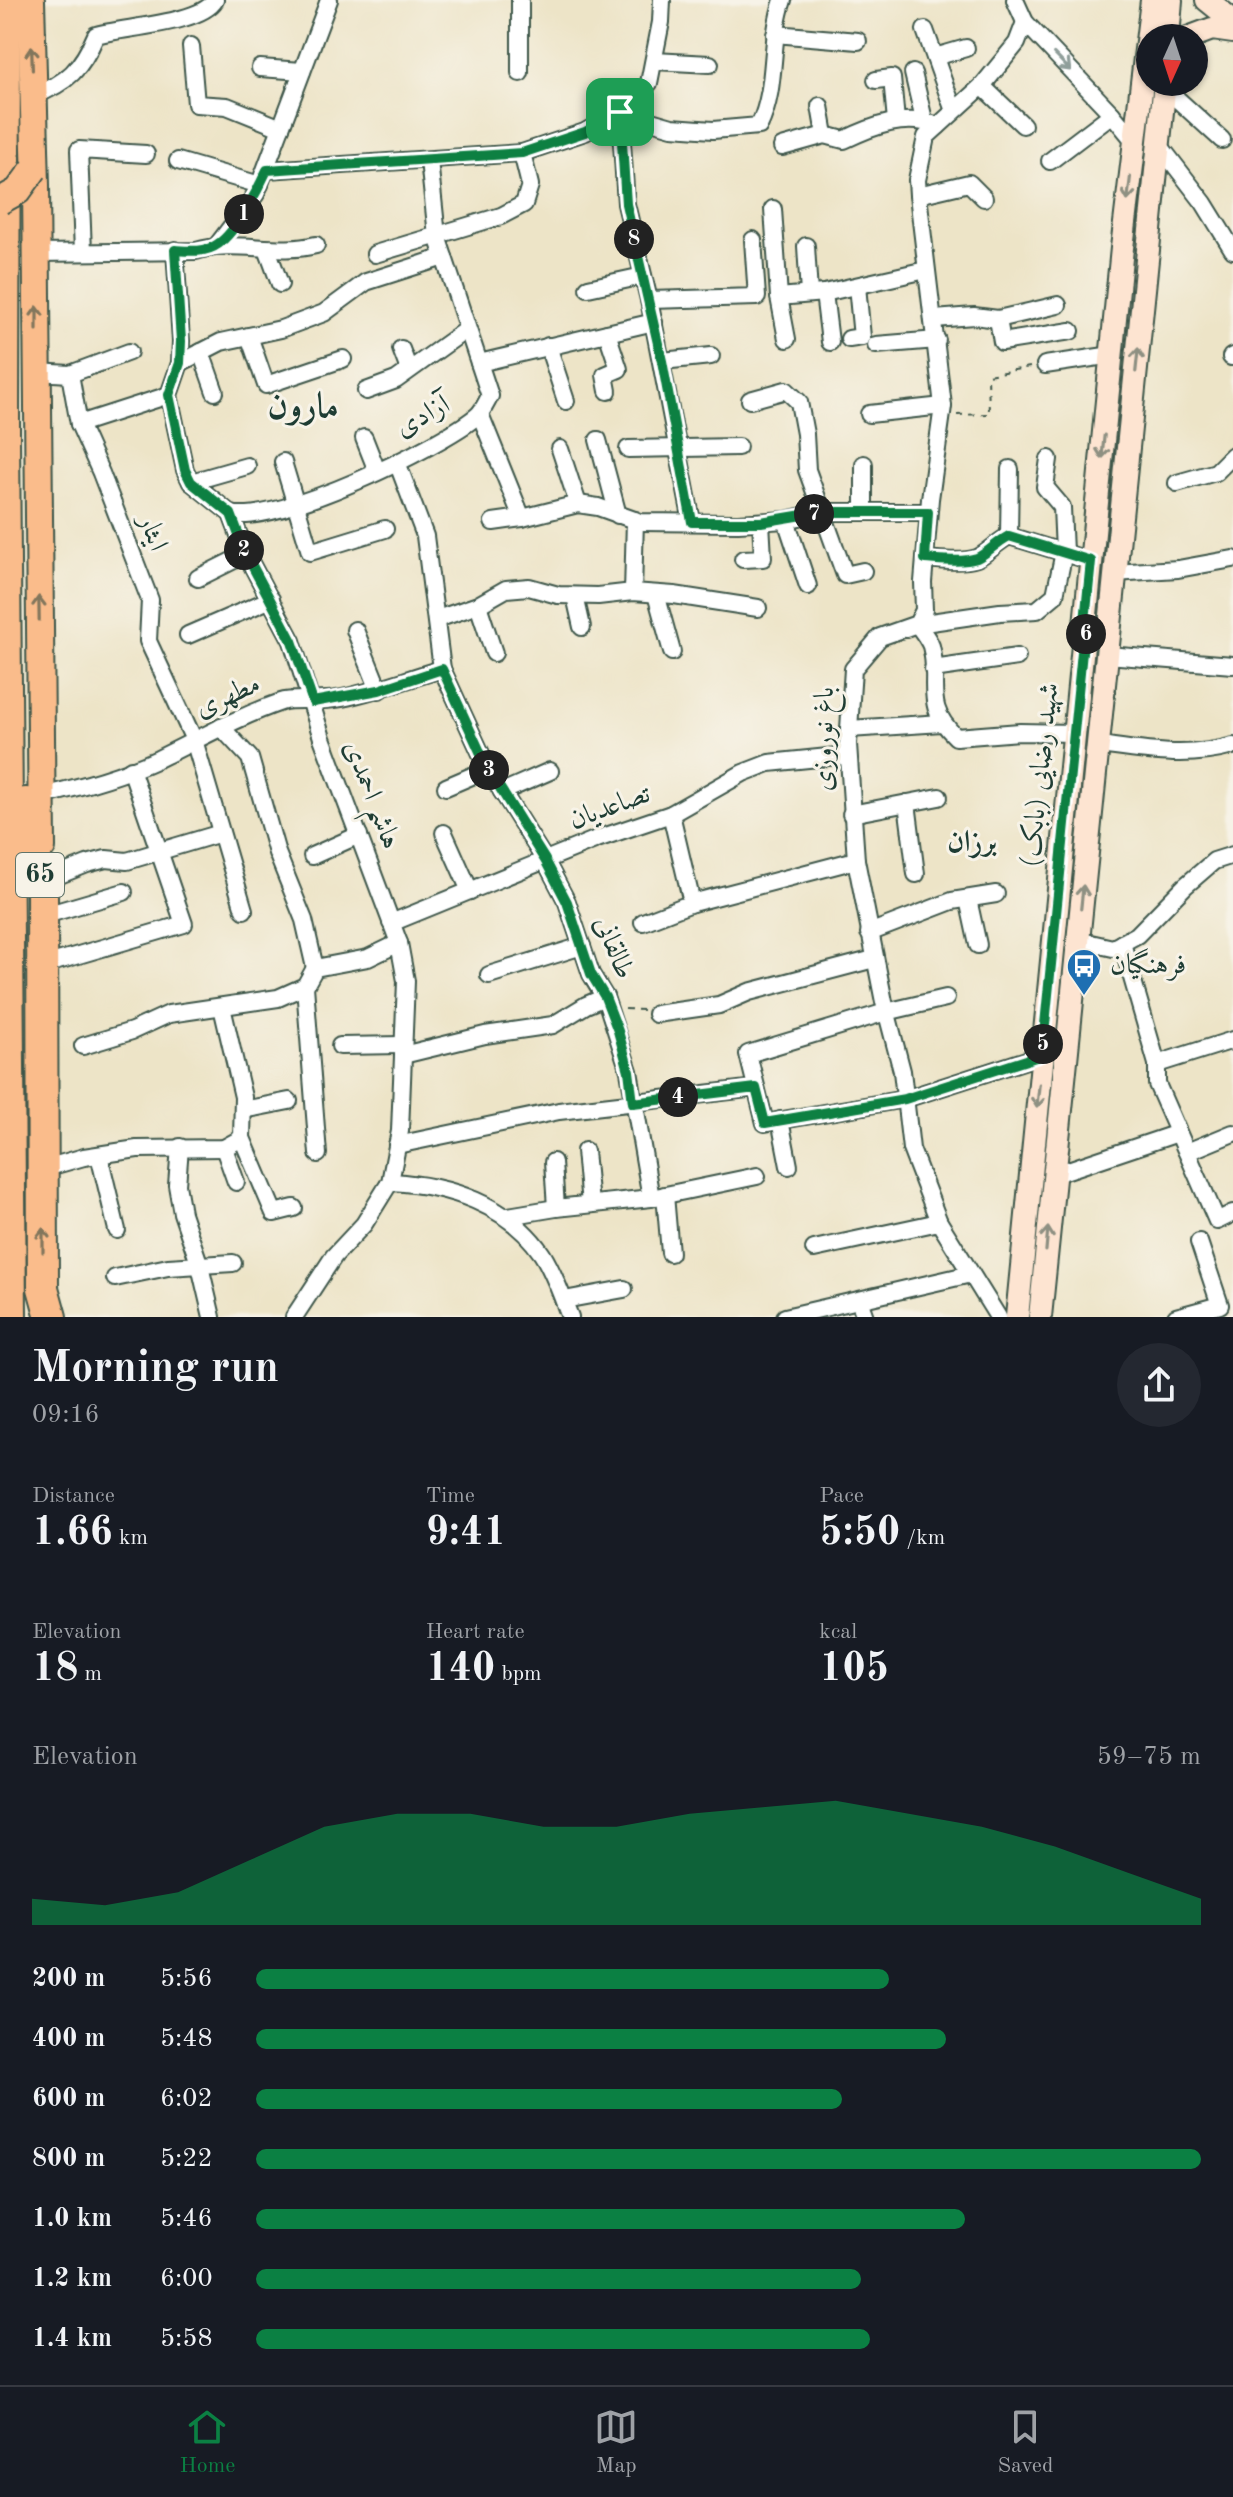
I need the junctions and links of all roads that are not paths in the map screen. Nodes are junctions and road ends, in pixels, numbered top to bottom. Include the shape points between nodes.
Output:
1 (8, 0) edge
2 (31, 0) edge
3 (215, 0) edge
4 (329, 0) edge
5 (520, 0) edge
6 (662, 0) edge
7 (783, 0) edge
8 (1015, 0) edge
9 (1152, 0) edge
10 (1171, 0) edge
11 (1207, 0) edge
12 (1228, 0) edge
13 (1233, 4) edge
14 (1233, 21) edge
15 (1025, 22) junction
16 (1169, 24) edge
17 (925, 30) dead end
18 (1208, 30) edge
19 (1233, 32) edge
20 (775, 34) junction
21 (858, 41) dead end
22 (191, 46) dead end
23 (966, 48) dead end
24 (935, 57) junction
25 (654, 61) junction
26 (710, 64) dead end
27 (260, 68) dead end
28 (302, 71) junction
29 (520, 73) dead end
30 (913, 73) dead end
31 (876, 80) dead end
32 (982, 86) junction
33 (20, 94) junction
34 (1163, 96) edge
35 (1176, 96) edge
36 (820, 106) dead end
37 (954, 111) junction
38 (620, 112) junction
39 (1112, 114) junction
40 (896, 121) junction
41 (931, 123) junction
42 (1023, 125) dead end
43 (281, 128) junction
44 (825, 135) junction
45 (1222, 140) dead end
46 (1135, 142) junction
47 (1160, 146) junction
48 (782, 147) dead end
49 (522, 153) junction
50 (146, 154) dead end
51 (429, 160) junction
52 (178, 161) dead end
53 (1050, 161) dead end
54 (34, 169) junction
55 (263, 178) junction
56 (918, 195) junction
57 (984, 198) dead end
58 (0, 201) edge
59 (773, 209) dead end
60 (437, 236) junction
61 (753, 240) dead end
62 (218, 244) junction
63 (316, 245) dead end
64 (806, 246) dead end
65 (267, 249) junction
66 (175, 250) junction
67 (1233, 250) edge
68 (83, 252) junction
69 (36, 253) junction
70 (375, 254) dead end
71 (444, 257) junction
72 (926, 270) junction
73 (643, 276) junction
74 (280, 284) dead end
75 (857, 286) junction
76 (588, 288) dead end
77 (816, 294) junction
78 (779, 297) junction
79 (649, 300) junction
80 (1058, 305) dead end
81 (934, 319) junction
82 (998, 319) junction
83 (654, 322) junction
84 (467, 329) junction
85 (1071, 331) dead end
86 (607, 333) junction
87 (249, 336) junction
88 (787, 339) dead end
89 (849, 339) dead end
90 (937, 340) junction
91 (830, 342) dead end
92 (876, 345) dead end
93 (548, 346) junction
94 (401, 349) dead end
95 (129, 352) dead end
96 (201, 352) junction
97 (1112, 355) junction
98 (711, 356) dead end
99 (343, 359) dead end
100 (662, 361) junction
101 (180, 363) junction
102 (479, 363) junction
103 (1045, 365) road end
104 (409, 370) junction
105 (37, 372) junction
106 (70, 374) junction
107 (366, 391) dead end
108 (608, 391) dead end
109 (215, 392) dead end
110 (169, 395) junction
111 (750, 400) dead end
112 (566, 401) dead end
113 (943, 406) junction
114 (480, 414) junction
115 (869, 414) dead end
116 (79, 424) junction
117 (4, 435) junction
118 (364, 438) dead end
119 (598, 440) dead end
120 (738, 447) dead end
121 (560, 449) dead end
122 (628, 449) dead end
123 (679, 450) junction
124 (1233, 455) edge
125 (1049, 459) dead end
126 (283, 462) dead end
127 (397, 462) junction
128 (864, 464) dead end
129 (247, 466) dead end
130 (1010, 469) dead end
131 (377, 471) junction
132 (191, 482) junction
133 (1177, 483) dead end
134 (296, 504) junction
135 (578, 504) junction
136 (864, 511) junction
137 (821, 512) junction
138 (928, 512) junction
139 (231, 514) junction
140 (626, 517) junction
141 (522, 518) junction
142 (786, 520) junction
143 (493, 522) dead end
144 (692, 522) junction
145 (761, 522) junction
146 (385, 529) dead end
147 (1009, 536) junction
148 (1064, 552) junction
149 (246, 554) junction
150 (743, 559) dead end
151 (925, 559) junction
152 (1233, 559) edge
153 (1091, 561) junction
154 (863, 571) dead end
155 (1114, 573) junction
156 (198, 578) dead end
157 (808, 586) dead end
158 (633, 592) junction
159 (656, 594) junction
160 (575, 596) junction
161 (271, 599) junction
162 (478, 605) junction
163 (758, 608) dead end
164 (437, 619) junction
165 (917, 624) junction
166 (582, 627) dead end
167 (355, 630) dead end
168 (188, 635) dead end
169 (1100, 641) junction
170 (672, 652) dead end
171 (494, 653) dead end
172 (1017, 657) dead end
173 (1233, 665) edge
174 (442, 669) junction
175 (933, 669) junction
176 (379, 690) junction
177 (313, 702) junction
178 (942, 723) junction
179 (221, 727) junction
180 (849, 729) junction
181 (1074, 733) junction
182 (194, 740) junction
183 (1099, 745) junction
184 (1233, 746) edge
185 (848, 755) junction
186 (131, 769) junction
187 (488, 769) junction
188 (550, 771) dead end
189 (446, 787) dead end
190 (502, 792) junction
191 (41, 796) junction
192 (939, 797) dead end
193 (907, 803) junction
194 (671, 814) junction
195 (851, 814) junction
196 (221, 833) junction
197 (444, 833) dead end
198 (359, 835) junction
199 (159, 852) junction
200 (1233, 855) edge
201 (312, 856) dead end
202 (545, 860) junction
203 (856, 860) junction
204 (916, 874) dead end
205 (42, 882) junction
206 (470, 891) junction
207 (124, 892) dead end
208 (996, 894) dead end
209 (968, 899) junction
210 (692, 903) junction
211 (244, 910) dead end
212 (42, 916) junction
213 (643, 922) dead end
214 (391, 923) junction
215 (869, 933) junction
216 (1077, 940) junction
217 (399, 943) junction
218 (1122, 943) junction
219 (978, 945) dead end
220 (582, 946) junction
221 (874, 959) junction
222 (41, 966) junction
223 (315, 968) junction
224 (489, 975) dead end
225 (305, 986) junction
226 (946, 998) dead end
227 (607, 1002) junction
228 (222, 1007) junction
229 (886, 1012) junction
230 (656, 1014) road end
231 (1233, 1040) edge
232 (83, 1046) dead end
233 (340, 1046) dead end
234 (403, 1050) junction
235 (1042, 1055) junction
236 (1157, 1064) junction
237 (756, 1088) junction
238 (905, 1099) junction
239 (289, 1101) dead end
240 (633, 1103) junction
241 (243, 1110) junction
242 (773, 1122) junction
243 (1178, 1133) junction
244 (1233, 1133) edge
245 (242, 1138) junction
246 (397, 1145) junction
247 (180, 1147) junction
248 (224, 1148) junction
249 (585, 1151) dead end
250 (1187, 1152) junction
251 (318, 1154) dead end
252 (99, 1155) junction
253 (553, 1162) dead end
254 (789, 1166) dead end
255 (42, 1169) junction
256 (1053, 1175) junction
257 (757, 1176) dead end
258 (236, 1182) dead end
259 (390, 1182) junction
260 (658, 1196) junction
261 (590, 1204) junction
262 (294, 1208) dead end
263 (556, 1208) junction
264 (1233, 1213) edge
265 (508, 1216) junction
266 (939, 1222) junction
267 (117, 1230) dead end
268 (1199, 1242) dead end
269 (814, 1249) dead end
270 (670, 1253) dead end
271 (233, 1263) dead end
272 (200, 1266) junction
273 (971, 1274) junction
274 (115, 1278) dead end
275 (624, 1289) dead end
276 (564, 1300) junction
277 (859, 1300) junction
278 (11, 1317) edge
279 (51, 1317) edge
280 (212, 1317) edge
281 (294, 1317) edge
282 (570, 1317) edge
283 (785, 1317) edge
284 (865, 1317) edge
285 (998, 1317) edge
286 (1017, 1317) edge
287 (1040, 1317) edge
288 (1176, 1317) edge

1 - 33 highway
33 -> 2 main road
3 - 33 street via 210,8 187,17 96,35 74,74 52,89
4 - 28 street
5 - 29 street
6 - 25 street
7 - 20 street
8 - 15 street
9 - 46 main road, شهید رضایی (بابک)
10 - 16 main road
11 - 14 main road
12 - 13 main road
15 - 32 street via 1017,43
15 -> 39 street
17 - 24 street
18 - 19 main road
20 - 21 street
20 - 38 street via 768,108 759,126 672,127
22 - 43 street via 196,104 227,106
23 - 24 street
24 - 37 street
25 - 26 street
25 - 38 street via 649,83
27 - 28 street
28 - 43 street
30 - 41 street
31 - 40 street via 892,78
32 - 37 street
32 - 42 street
33 - 54 main road
33 - 117 highway, 65
34 - 47 main road, شهید رضایی (بابک)
35 - 45 street
36 - 44 street
37 - 41 street
38 - 49 street via 585,132
38 - 73 street via 626,204
39 - 46 street
39 - 53 street
40 - 41 street
40 - 44 street via 844,140
41 - 56 street
43 - 55 street
44 - 48 street
46 -> 97 main road, شهید رضایی (بابک)
47 - 67 street
155 -> 47 main road, شهید رضایی (بابک)
49 - 51 street
49 - 60 street via 530,185 524,204
50 - 68 street via 79,150
51 - 55 street
51 - 60 street, آزادی
52 - 55 street
54 - 58 main road, bridge via 18,191
54 - 69 main road
55 - 62 street via 244,213
56 - 57 street via 969,183
56 - 72 street
59 - 78 street
60 - 70 street
60 - 71 street, آزادی
61 - 79 street via 757,297
62 - 65 street
62 - 66 street
63 - 65 street
64 - 77 street
65 - 74 street
66 - 68 street
66 - 101 street
68 - 69 street
105 -> 69 main road
71 - 84 street, آزادی
71 - 87 street via 366,282 324,313
72 - 75 street
72 - 81 street
73 - 76 street
73 - 79 street
75 - 77 street
75 - 89 street via 862,337
77 - 78 street
77 - 91 street
78 - 88 street
79 - 83 street
80 - 82 street
81 - 82 street
81 - 90 street
82 - 85 street via 1002,342
83 - 86 street
83 - 100 street
84 - 102 street, آزادی
84 - 104 street
86 - 93 street
86 - 108 street via 619,369 605,375
87 - 96 street
87 - 99 street via 266,385
90 - 92 street
90 - 113 street
93 - 102 street
93 - 112 street
94 - 104 street
95 - 106 street
96 - 101 street
96 - 109 street
97 - 103 street
97 -> 153 main road, شهید رضایی (بابک)
98 - 100 street
100 - 123 street
101 - 110 street
102 - 114 street, آزادی via 490,396
104 - 107 street
105 - 106 street
191 -> 105 main road
106 - 116 street, ایثار
110 - 116 street
110 - 132 street
111 - 137 street via 786,390 799,402 807,470
113 - 115 street
113 - 138 street
114 - 127 street, آزادی
114 - 141 street
116 - 182 street, ایثار via 150,600 148,641
117 - 205 highway, 65 via 24,669 27,840
117 - 278 highway
118 - 131 street
119 - 140 street
120 - 123 street
121 - 135 street
122 - 123 street
123 - 144 street
124 - 133 street via 1216,472
125 - 148 street, باغ نوروزی via 1045,487 1062,507
126 - 134 street
127 - 131 street, آزادی
127 - 164 street, طالقانی via 425,536
128 - 136 street
129 - 132 street
130 - 147 street
131 - 134 street, آزادی
132 - 139 street
134 - 139 street, آزادی via 243,517
134 - 146 street via 310,552
135 - 140 street
135 - 141 street
136 - 137 street
136 - 138 street
137 - 142 street
137 - 154 street via 845,575
138 - 151 street
139 - 149 street, هاشم احمدی
140 - 144 street
140 - 158 street
141 - 143 street
142 - 145 street
142 - 157 street
144 - 145 street
145 - 150 street via 763,558
147 - 148 street
147 - 151 street via 978,557
148 - 153 street
148 - 165 street, باغ نوروزی via 1055,595 1037,610
149 - 156 street
149 - 161 street, هاشم احمدی
151 - 165 street via 924,610
152 - 155 street
153 - 169 main road, شهید رضایی (بابک)
155 - 169 main road, شهید رضایی (بابک)
158 - 159 street
158 - 160 street
159 - 163 street
159 - 170 street
160 - 162 street via 529,587 506,589
160 - 166 street
161 - 168 street
161 - 177 street, هاشم احمدی
162 - 164 street
162 - 171 street
164 - 174 street, طالقانی
165 - 175 street via 930,644
165 - 180 street, باغ نوروزی via 880,637 853,669
167 - 176 street
169 - 173 street
169 - 181 main road, شهید رضایی (بابک)
169 - 183 main road, شهید رضایی (بابک)
172 - 175 street
174 - 176 street, مطهری
174 - 187 street, طالقانی
175 - 178 street via 933,695
176 - 177 street, مطهری
177 - 179 street, مطهری via 286,700
177 - 198 street, هاشم احمدی
178 - 180 street
178 - 181 street via 956,737
179 - 182 street, مطهری
179 - 223 street via 250,758
180 - 185 street, باغ نوروزی
181 - 235 main road, شهید رضایی (بابک)
182 - 186 street, مطهری
182 - 196 street, ایثار
183 - 184 street via 1161,754 1208,753
216 -> 183 main road, شهید رضایی (بابک)
185 - 194 street, تصاعدیان via 769,763
185 - 195 street, باغ نوروزی
186 - 191 street, مطهری
186 - 199 street
187 - 189 street
187 - 190 street, طالقانی
188 - 190 street
190 - 202 street, طالقانی
191 - 205 main road
192 - 193 street
193 - 195 street
193 - 204 street
194 - 202 street, تصاعدیان
194 - 210 street
195 - 203 street, باغ نوروزی
196 - 199 street
196 - 211 street, ایثار
197 - 206 street
198 - 201 street
198 - 214 street, هاشم احمدی
199 - 205 street via 127,861 106,859
199 - 222 street via 184,924
200 - 218 street via 1214,861 1137,935
202 - 206 street, تصاعدیان
202 - 220 street, طالقانی
203 - 210 street
203 - 215 street, باغ نوروزی
205 - 212 highway, 65
206 - 214 street, تصاعدیان
207 - 212 street
208 - 209 street
209 - 215 street
209 - 219 street
210 - 213 street
212 - 222 highway, 65
214 - 217 street, هاشم احمدی
215 - 221 street, باغ نوروزی
216 - 218 street via 1113,948
216 - 256 main road, شهید رضایی (بابک)
217 - 223 street via 368,958
217 - 234 street, هاشم احمدی via 406,981
218 - 236 street
220 - 224 street
220 - 227 street, طالقانی
221 - 229 street, باغ نوروزی
221 - 230 street via 719,1005
222 - 255 highway, 65
223 - 225 street
225 - 228 street via 278,998
225 - 251 street
226 - 229 street
227 - 234 street via 586,1005 553,1025
227 - 240 street, طالقانی via 629,1071
228 - 232 street via 169,1014
228 - 241 street
229 - 237 street via 748,1054
229 - 238 street, باغ نوروزی
231 - 236 street
233 - 234 street
234 - 246 street, هاشم احمدی
235 - 238 street
235 -> 286 main road, شهید رضایی (بابک)
236 - 243 street via 1157,1084
237 - 240 street
237 - 242 street
238 - 242 street
238 - 266 street, باغ نوروزی via 911,1149
239 - 241 street
240 - 246 street via 559,1111
240 - 260 street, طالقانی
241 - 245 street
242 - 254 street
243 - 250 street
243 - 256 street
244 - 250 street
245 - 248 street
245 - 262 street via 274,1213
246 - 259 street, هاشم احمدی
247 - 248 street
247 - 252 street
247 - 272 street via 177,1185
248 - 258 street
249 - 261 street
250 - 264 street via 1217,1221
252 - 255 street
252 - 267 street
253 - 263 street
279 -> 255 highway, 65 via 43,1288
287 -> 256 main road, شهید رضایی (بابک)
257 - 260 street
259 - 265 street via 425,1184
259 - 281 street, هاشم احمدی
260 - 261 street
260 - 270 street, طالقانی
261 - 263 street
263 - 265 street
265 - 276 street via 542,1254
266 - 269 street
266 - 273 street, باغ نوروزی
268 - 288 street via 1220,1305
271 - 272 street
272 - 274 street
272 - 280 street
273 - 277 street
273 - 285 street, باغ نوروزی
275 - 276 street
276 - 282 street
277 - 283 street
277 - 284 street

